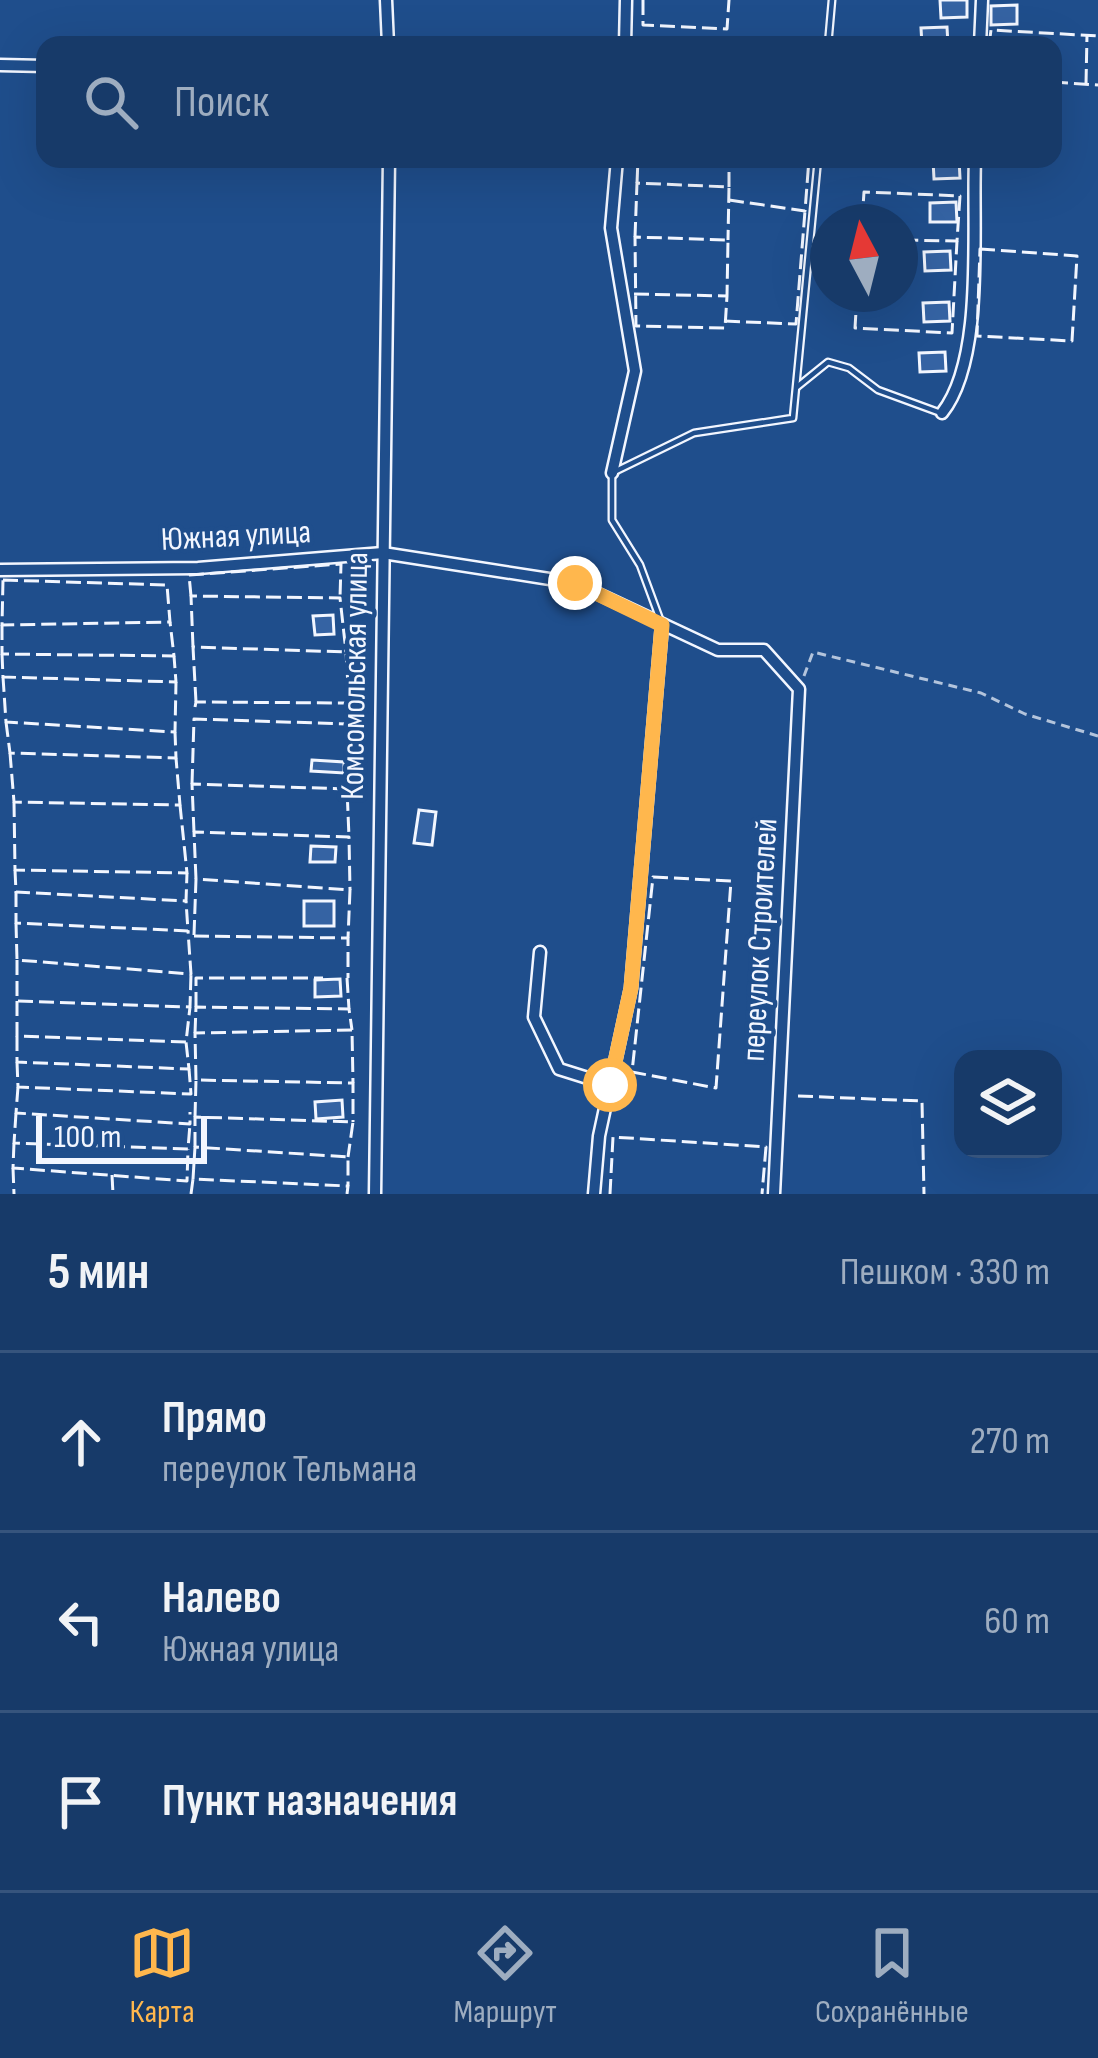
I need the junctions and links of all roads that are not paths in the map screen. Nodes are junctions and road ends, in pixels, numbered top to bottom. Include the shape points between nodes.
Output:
1 (386, 0) edge
2 (626, 0) edge
3 (832, 0) edge
4 (982, 0) edge
5 (388, 36) edge
6 (625, 36) edge
7 (829, 36) edge
8 (980, 36) edge
9 (0, 65) edge
10 (36, 66) edge
11 (389, 168) edge
12 (616, 168) edge
13 (817, 168) edge
14 (975, 168) edge
15 (797, 386) junction
16 (942, 413) joint
17 (612, 473) junction
18 (383, 553) junction
19 (0, 570) edge
20 (662, 625) junction
21 (799, 689) joint
22 (540, 952) dead end
23 (610, 1085) junction
24 (375, 1194) edge
25 (594, 1194) edge
26 (774, 1194) edge

1 - 5 street
2 - 6 street
3 - 7 lane
4 - 8 street
9 - 10 street
11 - 18 street, Комсомольская улица
12 - 17 street via 611,228 635,371
13 - 15 lane
14 - 16 street via 967,351 958,393
15 - 16 lane via 828,362
15 - 17 lane via 793,418 694,433
17 - 20 lane via 612,520
18 - 19 street, Южная улица via 198,568
18 - 20 street, Южная улица via 575,583
18 - 24 street, Комсомольская улица
20 - 21 street, Южная улица via 718,650 764,650
20 - 23 street via 631,988
21 - 26 street, переулок Строителей
22 - 23 street via 534,1018 559,1069
23 - 25 street

